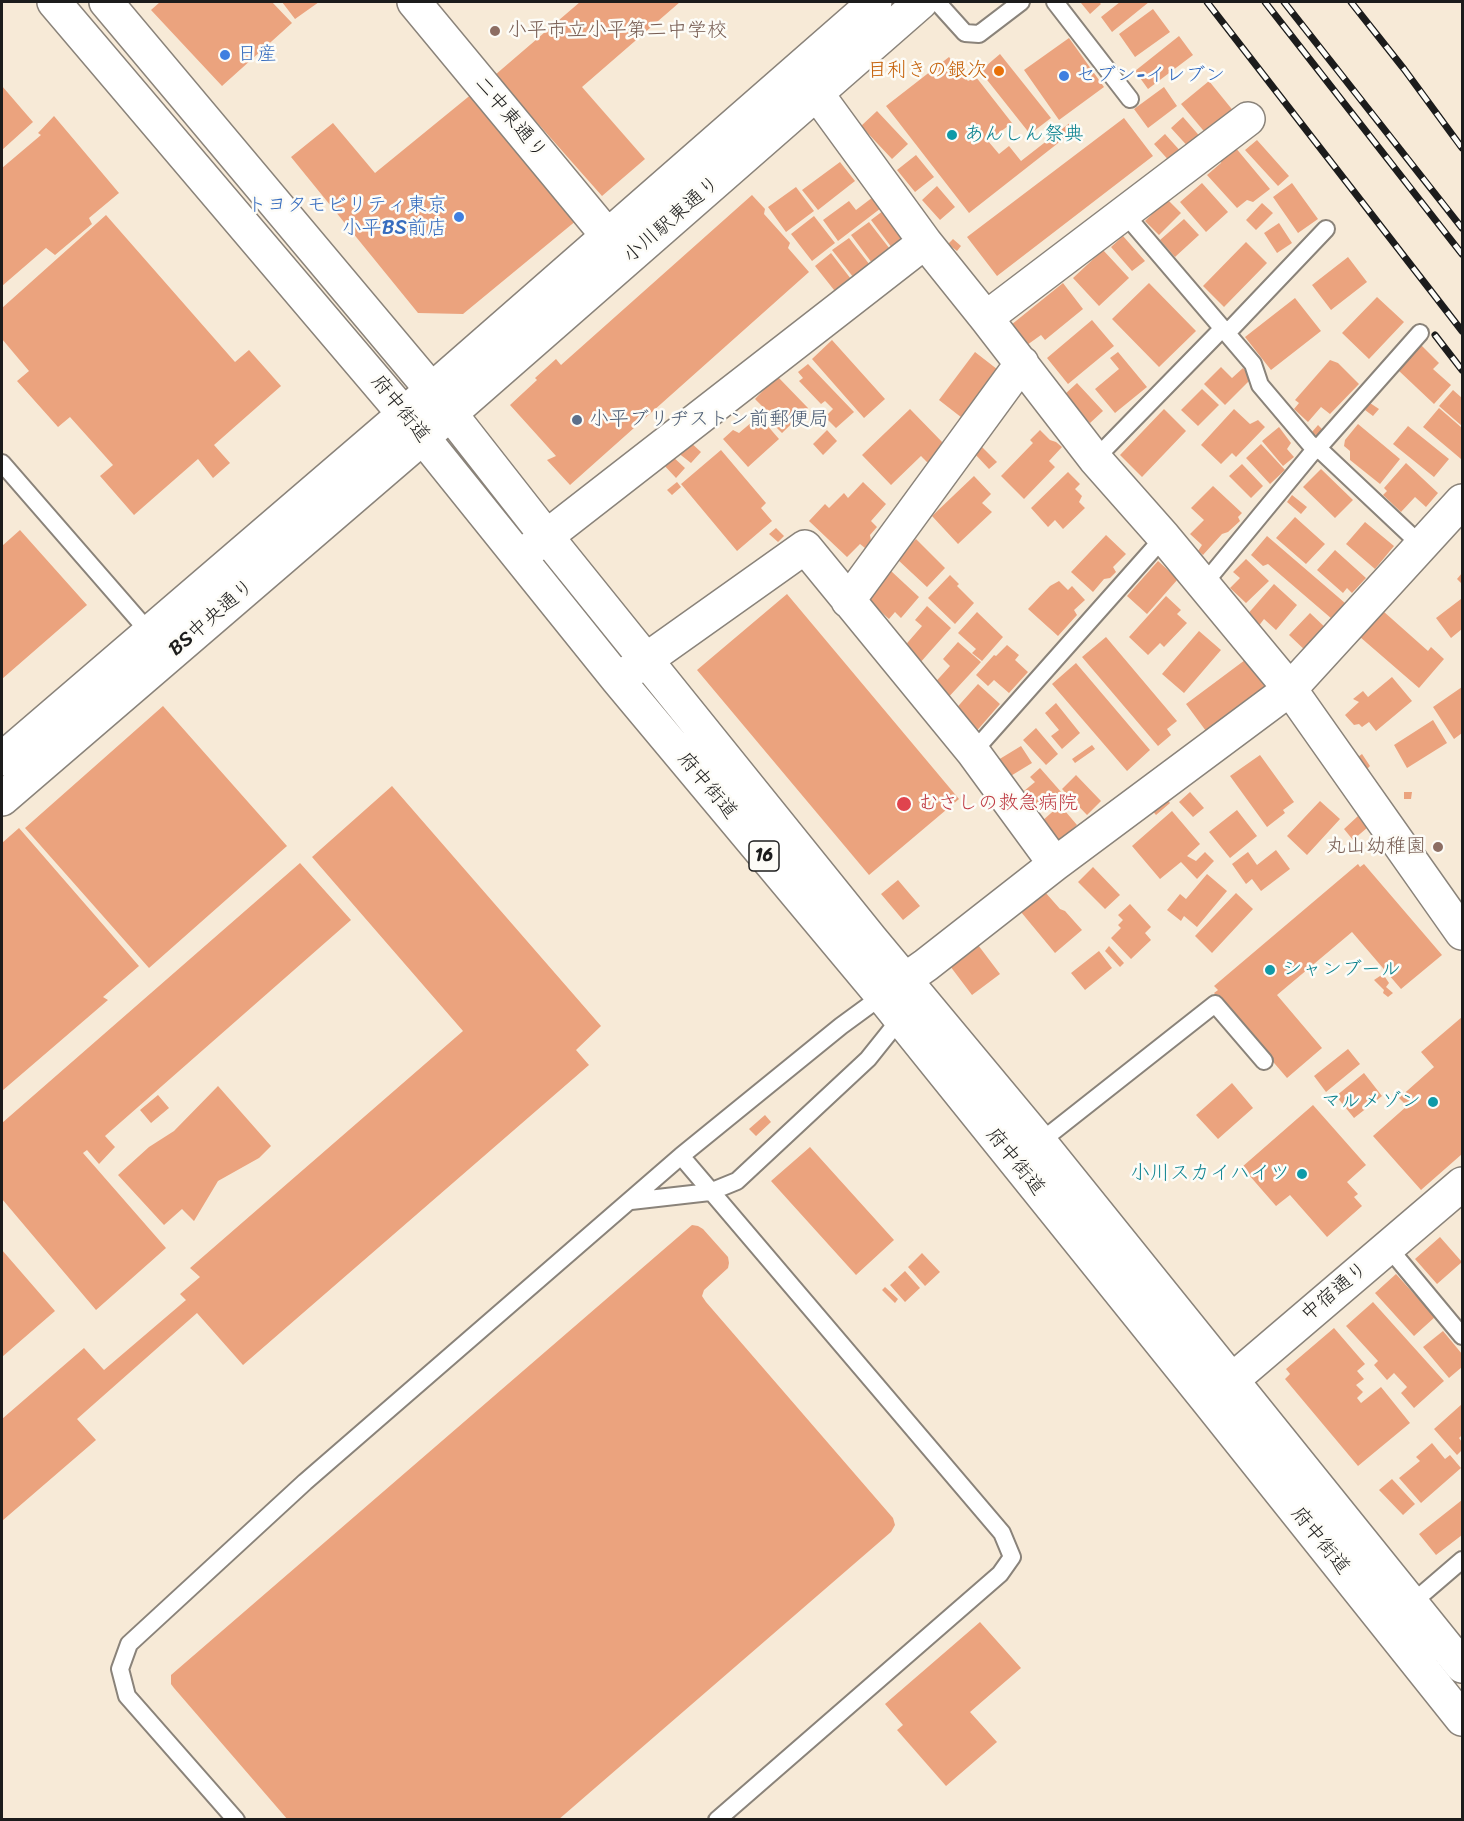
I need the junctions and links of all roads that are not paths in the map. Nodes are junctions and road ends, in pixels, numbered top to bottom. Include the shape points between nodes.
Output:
1 (54, 2) edge
2 (106, 2) edge
3 (414, 2) edge
4 (875, 2) edge
5 (921, 2) edge
6 (937, 2) edge
7 (1021, 2) edge
8 (1055, 2) edge
9 (808, 81) junction
10 (1131, 99) dead end
11 (1248, 119) dead end
12 (1124, 213) junction
13 (1326, 229) dead end
14 (607, 235) junction
15 (926, 242) junction
16 (986, 318) junction
17 (1225, 331) junction
18 (1420, 333) dead end
19 (1022, 363) junction
20 (441, 402) junction
21 (413, 425) junction
22 (1318, 448) junction
23 (1095, 459) junction
24 (4, 472) edge
25 (1462, 501) edge
26 (547, 537) junction
27 (1164, 537) junction
28 (1422, 546) junction
29 (520, 557) junction
30 (1203, 585) junction
31 (848, 601) junction
32 (149, 632) junction
33 (646, 659) junction
34 (618, 680) junction
35 (1290, 689) junction
36 (973, 752) junction
37 (2, 759) edge
38 (2, 799) edge
39 (1055, 864) junction
40 (1462, 933) edge
41 (905, 991) junction
42 (1264, 1061) dead end
43 (1040, 1142) junction
44 (681, 1156) junction
45 (1462, 1184) edge
46 (710, 1192) junction
47 (631, 1201) junction
48 (1388, 1247) junction
49 (1462, 1336) edge
50 (1220, 1390) junction
51 (1462, 1560) edge
52 (1412, 1603) junction
53 (1462, 1666) edge
54 (1462, 1719) edge
55 (236, 1820) edge
56 (717, 1820) edge

1 - 21 street, 府中街道 / 16
2 - 20 street, 府中街道 / 16
3 - 14 street, 二中東通り
4 - 9 street, 小川駅東通り
5 - 9 street, 小川駅東通り
6 - 7 lane via 965,33 979,34
8 - 10 lane
9 - 14 street, 小川駅東通り
9 - 15 street
9 - 20 street, 小川駅東通り
11 - 12 street
12 - 16 street
12 - 17 lane
13 - 17 lane
14 - 20 street, 小川駅東通り
15 - 16 street
15 - 26 street
16 - 19 street
17 - 22 lane via 1253,364 1260,385 1310,444
17 - 23 lane
18 - 22 lane
19 - 23 street
19 - 31 street
20 - 21 street, 小川駅東通り
20 - 26 street, 府中街道 / 16
21 - 29 street, 府中街道 / 16
21 - 32 street, BS中央通り
21 - 38 street, BS中央通り
22 - 28 lane
22 - 30 lane
23 - 27 street
24 - 32 lane
25 - 28 street
26 - 29 street
26 - 33 street, 府中街道 / 16
27 - 30 street
27 - 36 lane
28 - 35 street
29 - 34 street, 府中街道 / 16
30 - 35 street
31 - 33 street via 805,547
31 - 36 street
32 - 37 street, BS中央通り
33 - 34 street
33 - 41 street, 府中街道 / 16
34 - 41 street, 府中街道 / 16
35 - 39 street
35 - 40 street
36 - 39 street
39 - 41 street
41 - 43 street, 府中街道 / 16
41 - 44 lane via 842,1026
41 - 46 lane via 868,1059 737,1181
41 - 50 street, 府中街道 / 16
42 - 43 lane via 1215,1004
43 - 50 street, 府中街道 / 16
44 - 46 lane
44 - 47 lane
45 - 48 street, 中宿通り
46 - 47 lane
46 - 56 lane via 1002,1533 1012,1557 1000,1574
47 - 55 lane via 305,1482 129,1644 120,1668 127,1696
48 - 49 lane
48 - 50 street, 中宿通り
50 - 52 street, 府中街道 / 16
50 - 54 street, 府中街道 / 16
51 - 52 lane
52 - 53 street, 府中街道 / 16

